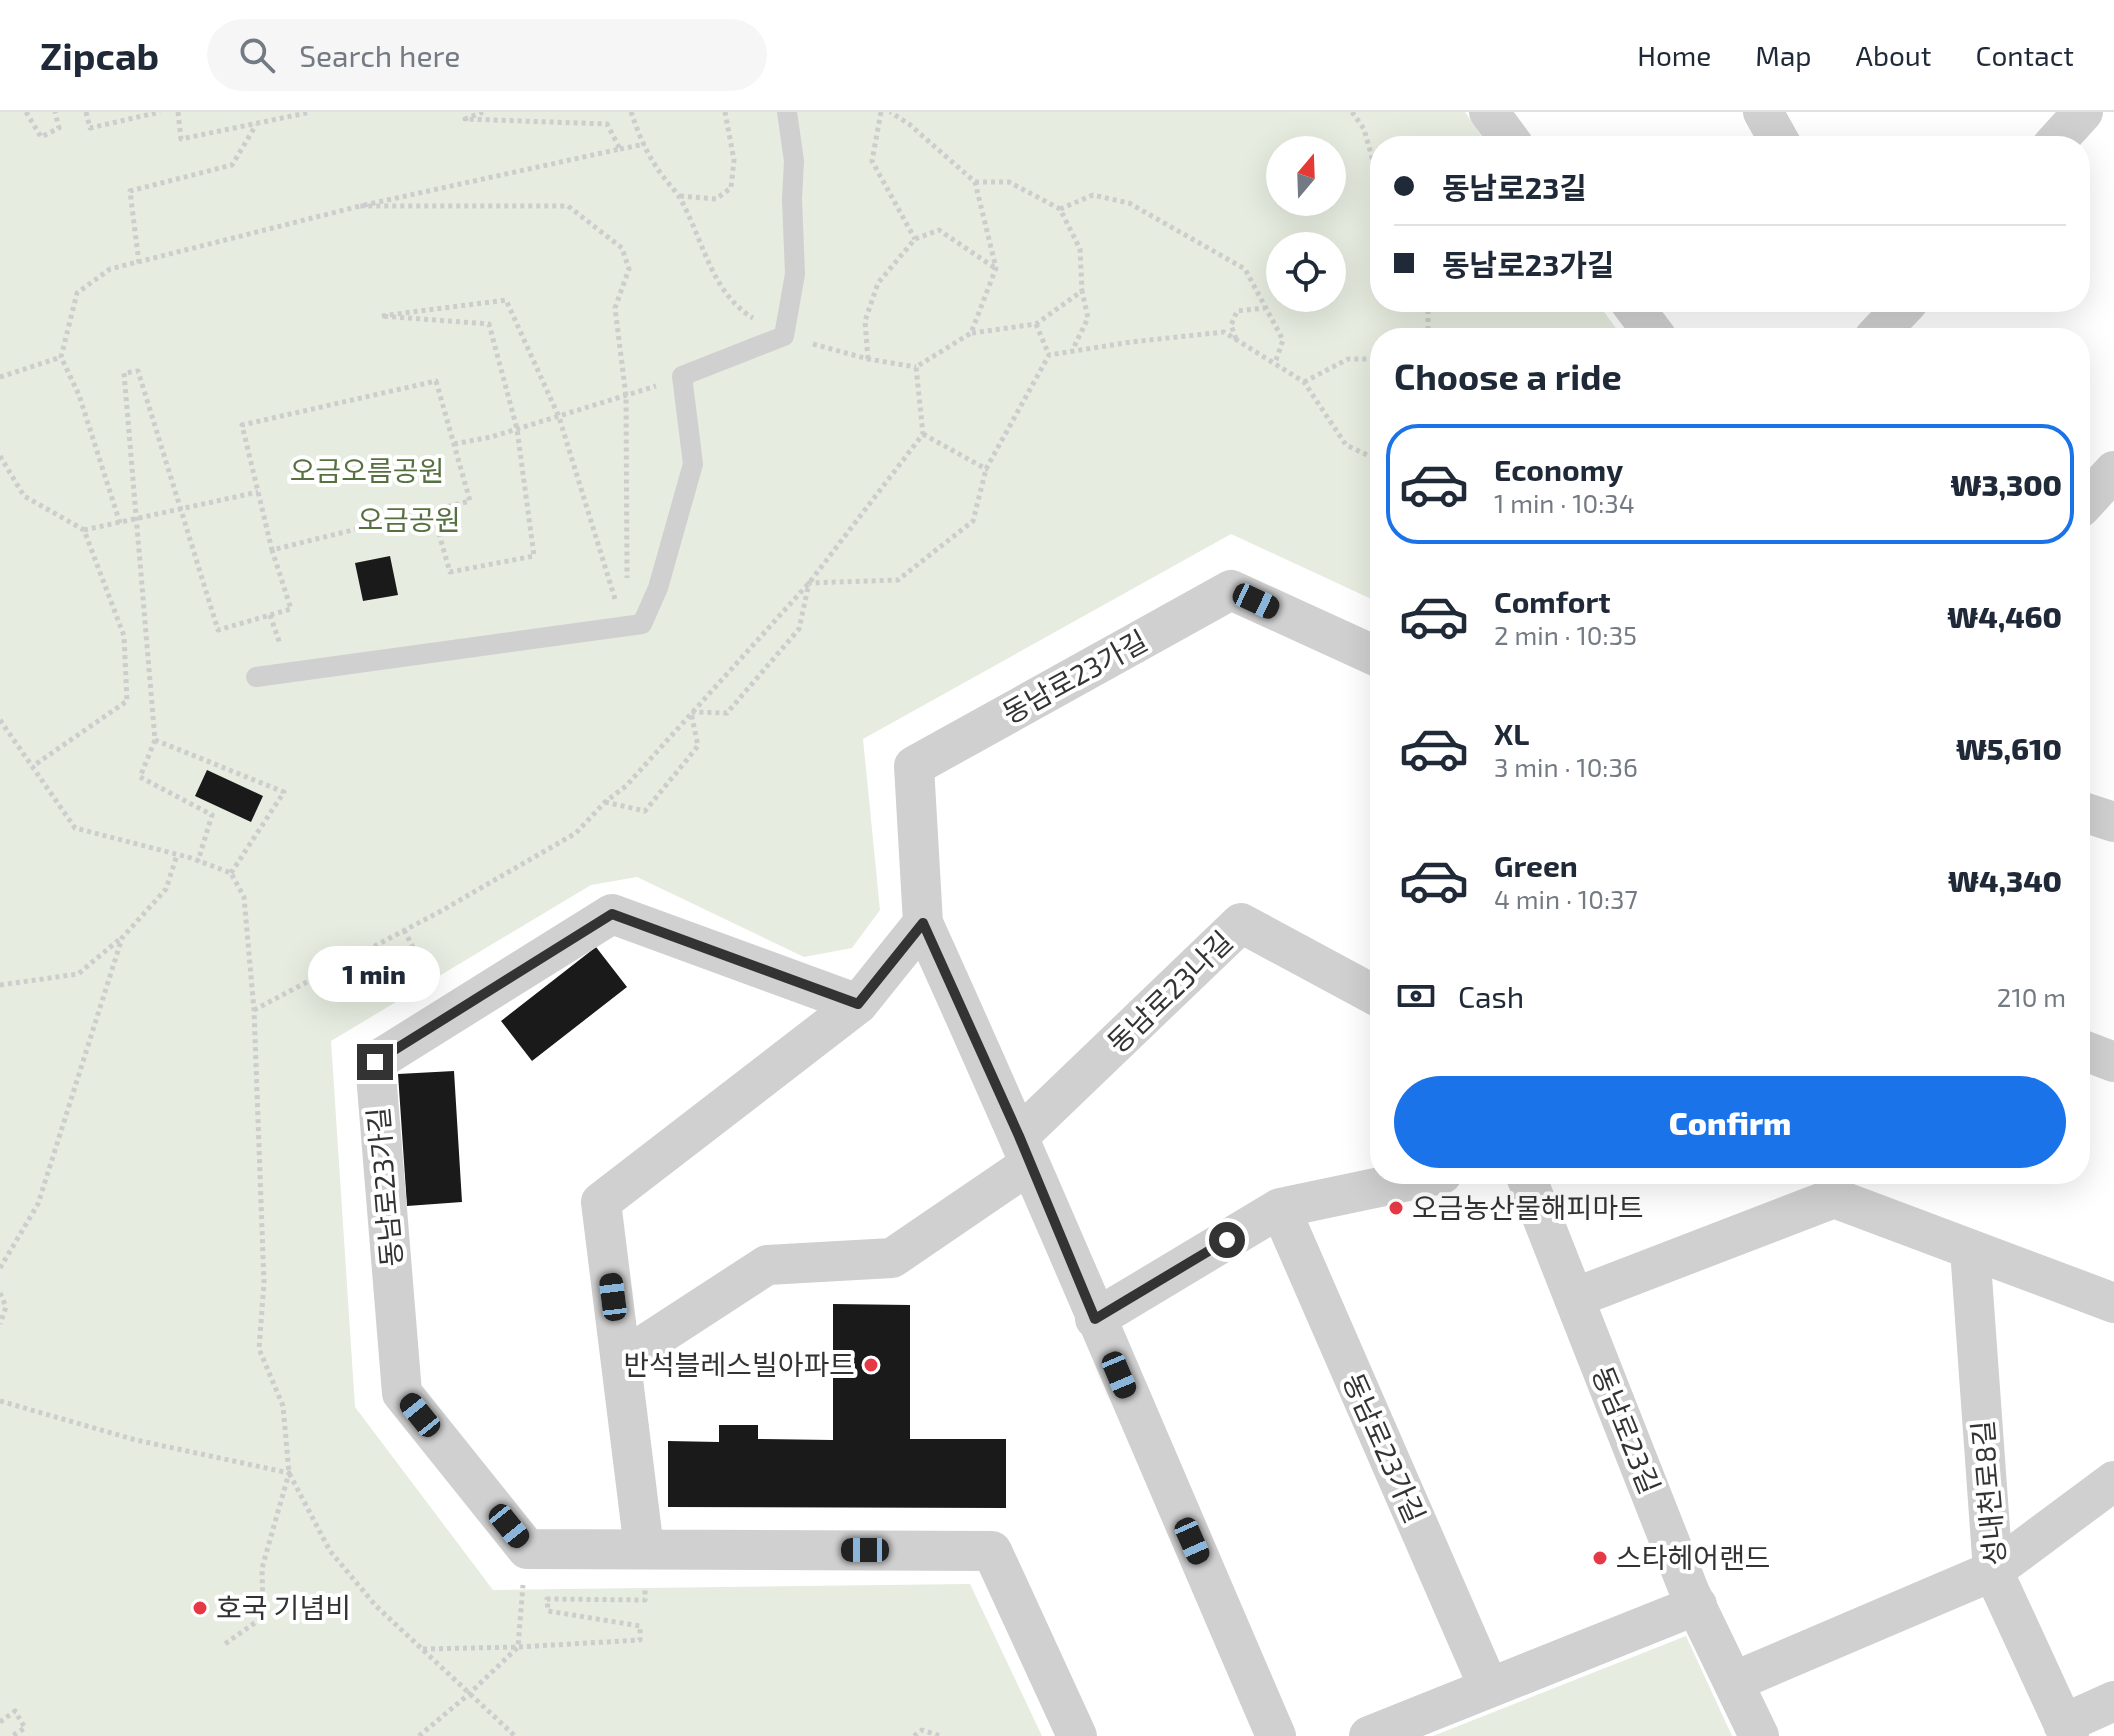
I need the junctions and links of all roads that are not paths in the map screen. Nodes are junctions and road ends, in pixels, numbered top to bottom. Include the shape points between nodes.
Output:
1 (787, 112) edge
2 (1489, 112) edge
3 (1763, 112) edge
4 (2083, 112) edge
5 (1507, 136) edge
6 (1776, 136) edge
7 (2061, 136) edge
8 (1899, 312) edge
9 (1883, 328) edge
10 (2114, 471) edge
11 (2090, 497) edge
12 (1370, 653) edge
13 (256, 677) dead end
14 (923, 923) junction
15 (1370, 993) edge
16 (858, 1004) junction
17 (2090, 1053) edge
18 (2114, 1062) edge
19 (1025, 1150) junction
20 (1394, 1184) edge
21 (1529, 1184) edge
22 (1831, 1186) edge
23 (1280, 1208) junction
24 (1970, 1249) junction
25 (1574, 1298) junction
26 (2114, 1303) edge
27 (1095, 1319) junction
28 (621, 1360) junction
29 (2114, 1481) edge
30 (644, 1565) junction
31 (1993, 1571) junction
32 (1697, 1605) junction
33 (1733, 1682) junction
34 (1489, 1688) junction
35 (2114, 1701) edge
36 (2066, 1730) edge
37 (1077, 1736) edge
38 (1276, 1736) edge
39 (1369, 1736) edge
40 (1759, 1736) edge

1 - 13 lane via 794,161 795,274 784,336 682,376 693,464 658,588 642,624
2 - 5 street
3 - 6 street
4 - 7 street
8 - 9 street
10 - 11 street
12 - 14 street, 동남로23가길 via 1231,590 914,766
14 - 16 street
14 - 19 street, 동남로23가길
15 - 19 street, 동남로23나길 via 1241,923
16 - 28 street via 601,1202
16 - 30 street, 동남로23가길 via 612,914 375,1062 402,1393 527,1549
17 - 18 street
19 - 27 street, 동남로23가길
19 - 28 street, 동남로23나길 via 892,1258 767,1265
20 - 23 street
21 - 25 street, 동남로23길
22 - 24 street
22 - 25 street
23 - 27 street
23 - 34 street, 동남로23가길
24 - 26 street
24 - 31 street, 성내천로8길
25 - 32 street, 동남로23길
27 - 38 street, 동남로23가길
28 - 30 street
29 - 31 street
30 - 37 street, 동남로23가길 via 992,1551
31 - 33 street
31 - 36 street, 성내천로8길
32 - 33 street, 동남로23길
32 - 34 street
33 - 40 street, 동남로23길
34 - 39 street
35 - 36 street, 성내천로8길

